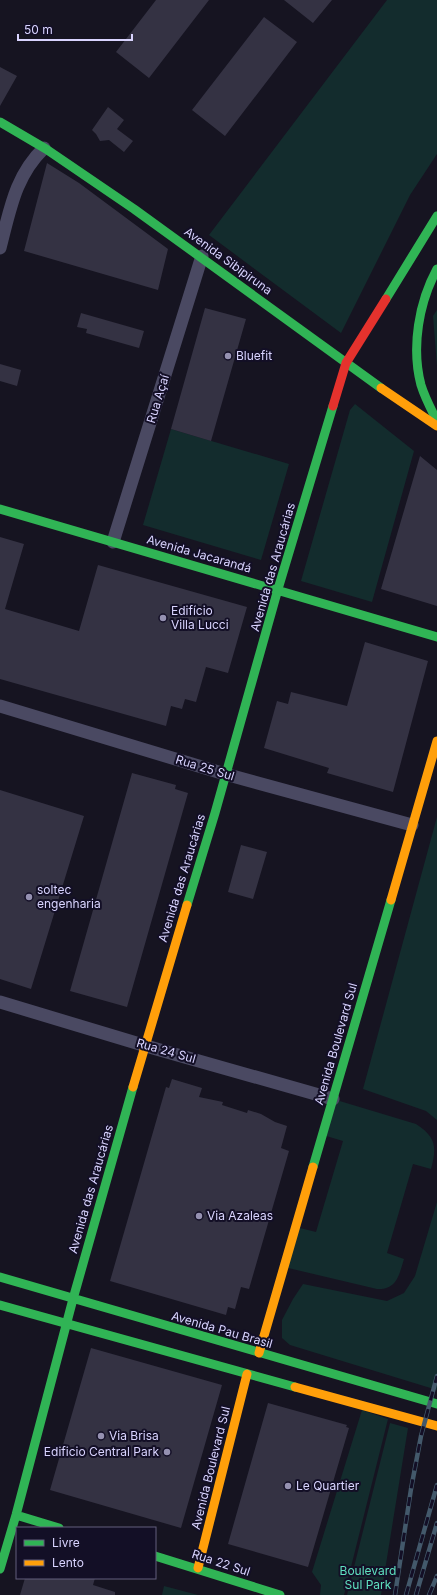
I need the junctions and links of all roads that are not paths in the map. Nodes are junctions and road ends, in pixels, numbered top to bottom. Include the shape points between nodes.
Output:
1 (0, 122) edge
2 (44, 148) junction
3 (437, 216) edge
4 (0, 248) edge
5 (202, 256) junction
6 (437, 269) edge
7 (346, 363) junction
8 (437, 421) edge
9 (437, 426) edge
10 (0, 509) edge
11 (114, 542) junction
12 (278, 589) junction
13 (437, 637) edge
14 (0, 706) edge
15 (437, 741) edge
16 (225, 774) junction
17 (412, 825) junction
18 (0, 1002) edge
19 (145, 1045) junction
20 (333, 1099) junction
21 (0, 1277) edge
22 (73, 1299) junction
23 (0, 1305) edge
24 (66, 1323) junction
25 (259, 1353) junction
26 (247, 1374) junction
27 (437, 1404) edge
28 (437, 1426) edge
29 (16, 1515) junction
30 (56, 1527) edge
31 (156, 1556) edge
32 (198, 1568) junction
33 (0, 1569) edge
34 (280, 1595) edge

1 - 2 street, Avenida Sibipiruna
2 - 4 street via 33,158 17,186
2 - 5 street, Avenida Sibipiruna
3 - 7 street, Avenida das Araucárias
5 - 7 street, Avenida Sibipiruna
5 - 11 street, Rua Açaí
6 - 8 street via 431,278 422,306 418,333 418,364 424,396
7 - 9 street, Avenida Sibipiruna
7 - 12 street, Avenida das Araucárias
10 - 11 street, Avenida Jacarandá
11 - 12 street, Avenida Jacarandá
12 - 13 street, Avenida Jacarandá
12 - 16 street, Avenida das Araucárias
14 - 16 street, Rua 25 Sul
15 - 17 street, Avenida Boulevard Sul
16 - 17 street, Rua 25 Sul
16 - 19 street, Avenida das Araucárias
17 - 20 street, Avenida Boulevard Sul
18 - 19 street, Rua 24 Sul
19 - 20 street, Rua 24 Sul
19 - 22 street, Avenida das Araucárias
20 - 25 street, Avenida Boulevard Sul
21 - 22 street, Avenida Pau Brasil
22 - 24 street, Avenida das Araucárias
22 - 25 street, Avenida Pau Brasil
23 - 24 street
24 - 26 street
24 - 29 street, Avenida das Araucárias
25 - 27 street, Avenida Pau Brasil
26 - 28 street
26 - 32 street, Avenida Boulevard Sul
29 - 30 street
29 - 33 street, Avenida das Araucárias
31 - 32 street, Rua 22 Sul
32 - 34 street, Rua 22 Sul

